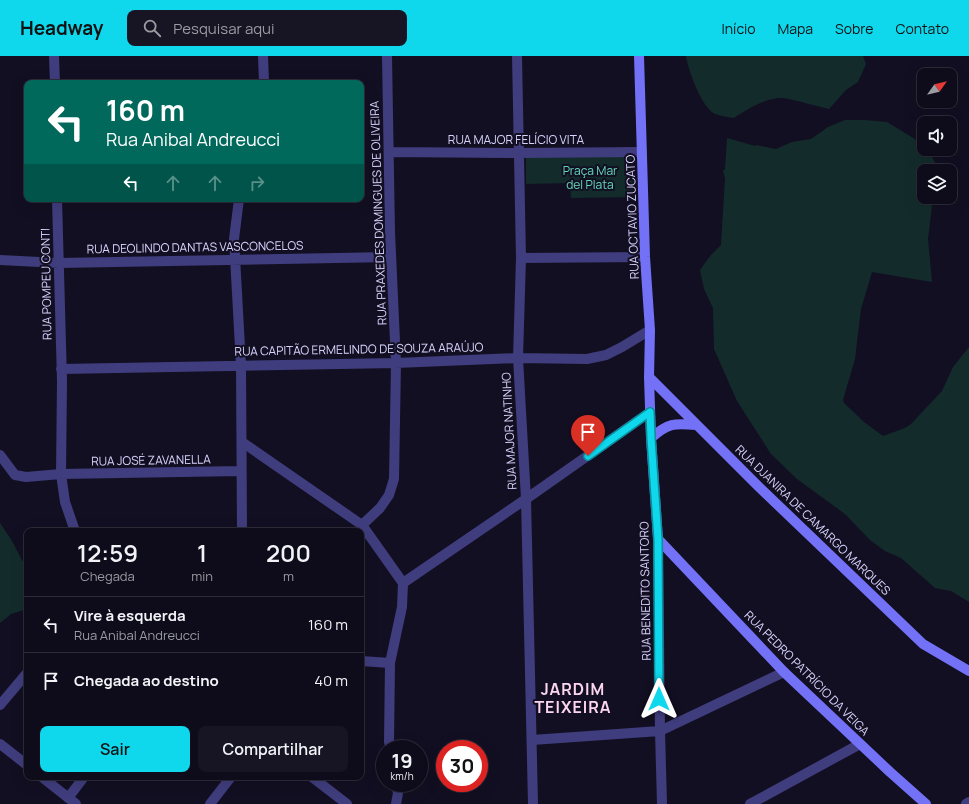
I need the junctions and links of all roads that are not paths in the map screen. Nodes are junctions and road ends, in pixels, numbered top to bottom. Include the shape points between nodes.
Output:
1 (54, 56) edge
2 (263, 56) edge
3 (387, 56) edge
4 (517, 56) edge
5 (639, 56) edge
6 (55, 80) edge
7 (264, 80) edge
8 (389, 152) junction
9 (642, 152) junction
10 (519, 153) junction
11 (57, 202) edge
12 (239, 202) edge
13 (391, 257) junction
14 (645, 257) junction
15 (521, 258) junction
16 (0, 260) edge
17 (235, 260) junction
18 (59, 263) junction
19 (650, 330) junction
20 (518, 358) junction
21 (396, 363) junction
22 (241, 365) junction
23 (61, 369) junction
24 (649, 377) junction
25 (650, 412) junction
26 (696, 424) junction
27 (651, 438) junction
28 (242, 442) junction
29 (0, 455) edge
30 (242, 471) junction
31 (61, 474) junction
32 (526, 500) junction
33 (362, 525) junction
34 (74, 528) edge
35 (242, 528) edge
36 (658, 539) junction
37 (403, 583) junction
38 (364, 662) edge
39 (390, 663) junction
40 (969, 671) edge
41 (784, 672) junction
42 (24, 677) edge
43 (0, 705) edge
44 (660, 731) junction
45 (389, 740) edge
46 (532, 740) junction
47 (0, 744) edge
48 (860, 744) junction
49 (24, 763) edge
50 (46, 780) edge
51 (82, 780) edge
52 (229, 780) edge
53 (316, 780) edge
54 (398, 792) edge
55 (72, 801) edge
56 (969, 802) edge
57 (210, 804) edge
58 (347, 804) edge
59 (396, 804) edge
60 (533, 804) edge
61 (662, 804) edge
62 (750, 804) edge
63 (926, 804) edge
64 (966, 804) edge

1 - 6 street
2 - 7 street
3 - 8 street, RUA PRAXEDES DOMINGUES DE OLIVEIRA
4 - 10 street, RUA MAJOR NATINHO
5 - 9 street, RUA OCTAVIO ZUCATO
8 - 10 street, RUA MAJOR FELÍCIO VITA
8 - 13 street, RUA PRAXEDES DOMINGUES DE OLIVEIRA
9 - 10 street, RUA MAJOR FELÍCIO VITA
9 - 14 street, RUA OCTAVIO ZUCATO
10 - 15 street, RUA MAJOR NATINHO
11 - 18 street, RUA POMPEU CONTI
12 - 17 street via 234,240
13 - 17 street, RUA DEOLINDO DANTAS VASCONCELOS
13 - 21 street, RUA PRAXEDES DOMINGUES DE OLIVEIRA
14 - 15 street
14 - 19 street, RUA OCTAVIO ZUCATO
15 - 20 street, RUA MAJOR NATINHO
16 - 18 street, RUA DEOLINDO DANTAS VASCONCELOS
17 - 18 street, RUA DEOLINDO DANTAS VASCONCELOS
17 - 22 street
18 - 23 street, RUA POMPEU CONTI
19 - 20 street, RUA CAPITÃO ERMELINDO DE SOUZA ARAÚJO via 606,355 587,359
19 - 24 street, RUA OCTAVIO ZUCATO
20 - 21 street, RUA CAPITÃO ERMELINDO DE SOUZA ARAÚJO
20 - 32 street, RUA MAJOR NATINHO
21 - 22 street, RUA CAPITÃO ERMELINDO DE SOUZA ARAÚJO
21 - 33 street, RUA PRAXEDES DOMINGUES DE OLIVEIRA via 394,479 390,495
22 - 23 street, RUA CAPITÃO ERMELINDO DE SOUZA ARAÚJO
22 - 28 street
23 - 31 street, RUA POMPEU CONTI
24 - 25 street, RUA BENEDITO SANTORO
24 - 26 street, RUA DJANIRA DE CAMARGO MARQUES
25 - 27 street, RUA BENEDITO SANTORO
25 - 32 street
26 - 27 street via 669,425
26 - 40 street, RUA DJANIRA DE CAMARGO MARQUES via 923,644
27 - 36 street, RUA BENEDITO SANTORO
28 - 30 street
28 - 33 street
29 - 31 street, RUA JOSÉ ZAVANELLA via 15,475 26,477
30 - 31 street, RUA JOSÉ ZAVANELLA
30 - 35 street
31 - 34 street, RUA POMPEU CONTI via 65,502
32 - 37 street
32 - 46 street, RUA MAJOR NATINHO
33 - 37 street
36 - 41 street, RUA PEDRO PATRÍCIO DA VEIGA
36 - 44 street, RUA BENEDITO SANTORO
37 - 39 street via 402,607
38 - 39 street
39 - 45 street
41 - 44 street
41 - 48 street, RUA PEDRO PATRÍCIO DA VEIGA
42 - 43 street
44 - 46 street
44 - 61 street, RUA BENEDITO SANTORO
46 - 60 street, RUA MAJOR NATINHO
47 - 49 street
48 - 62 street
48 - 63 street, RUA PEDRO PATRÍCIO DA VEIGA
50 - 55 street
51 - 55 street
52 - 57 street
53 - 58 street
54 - 59 street
56 - 64 street

